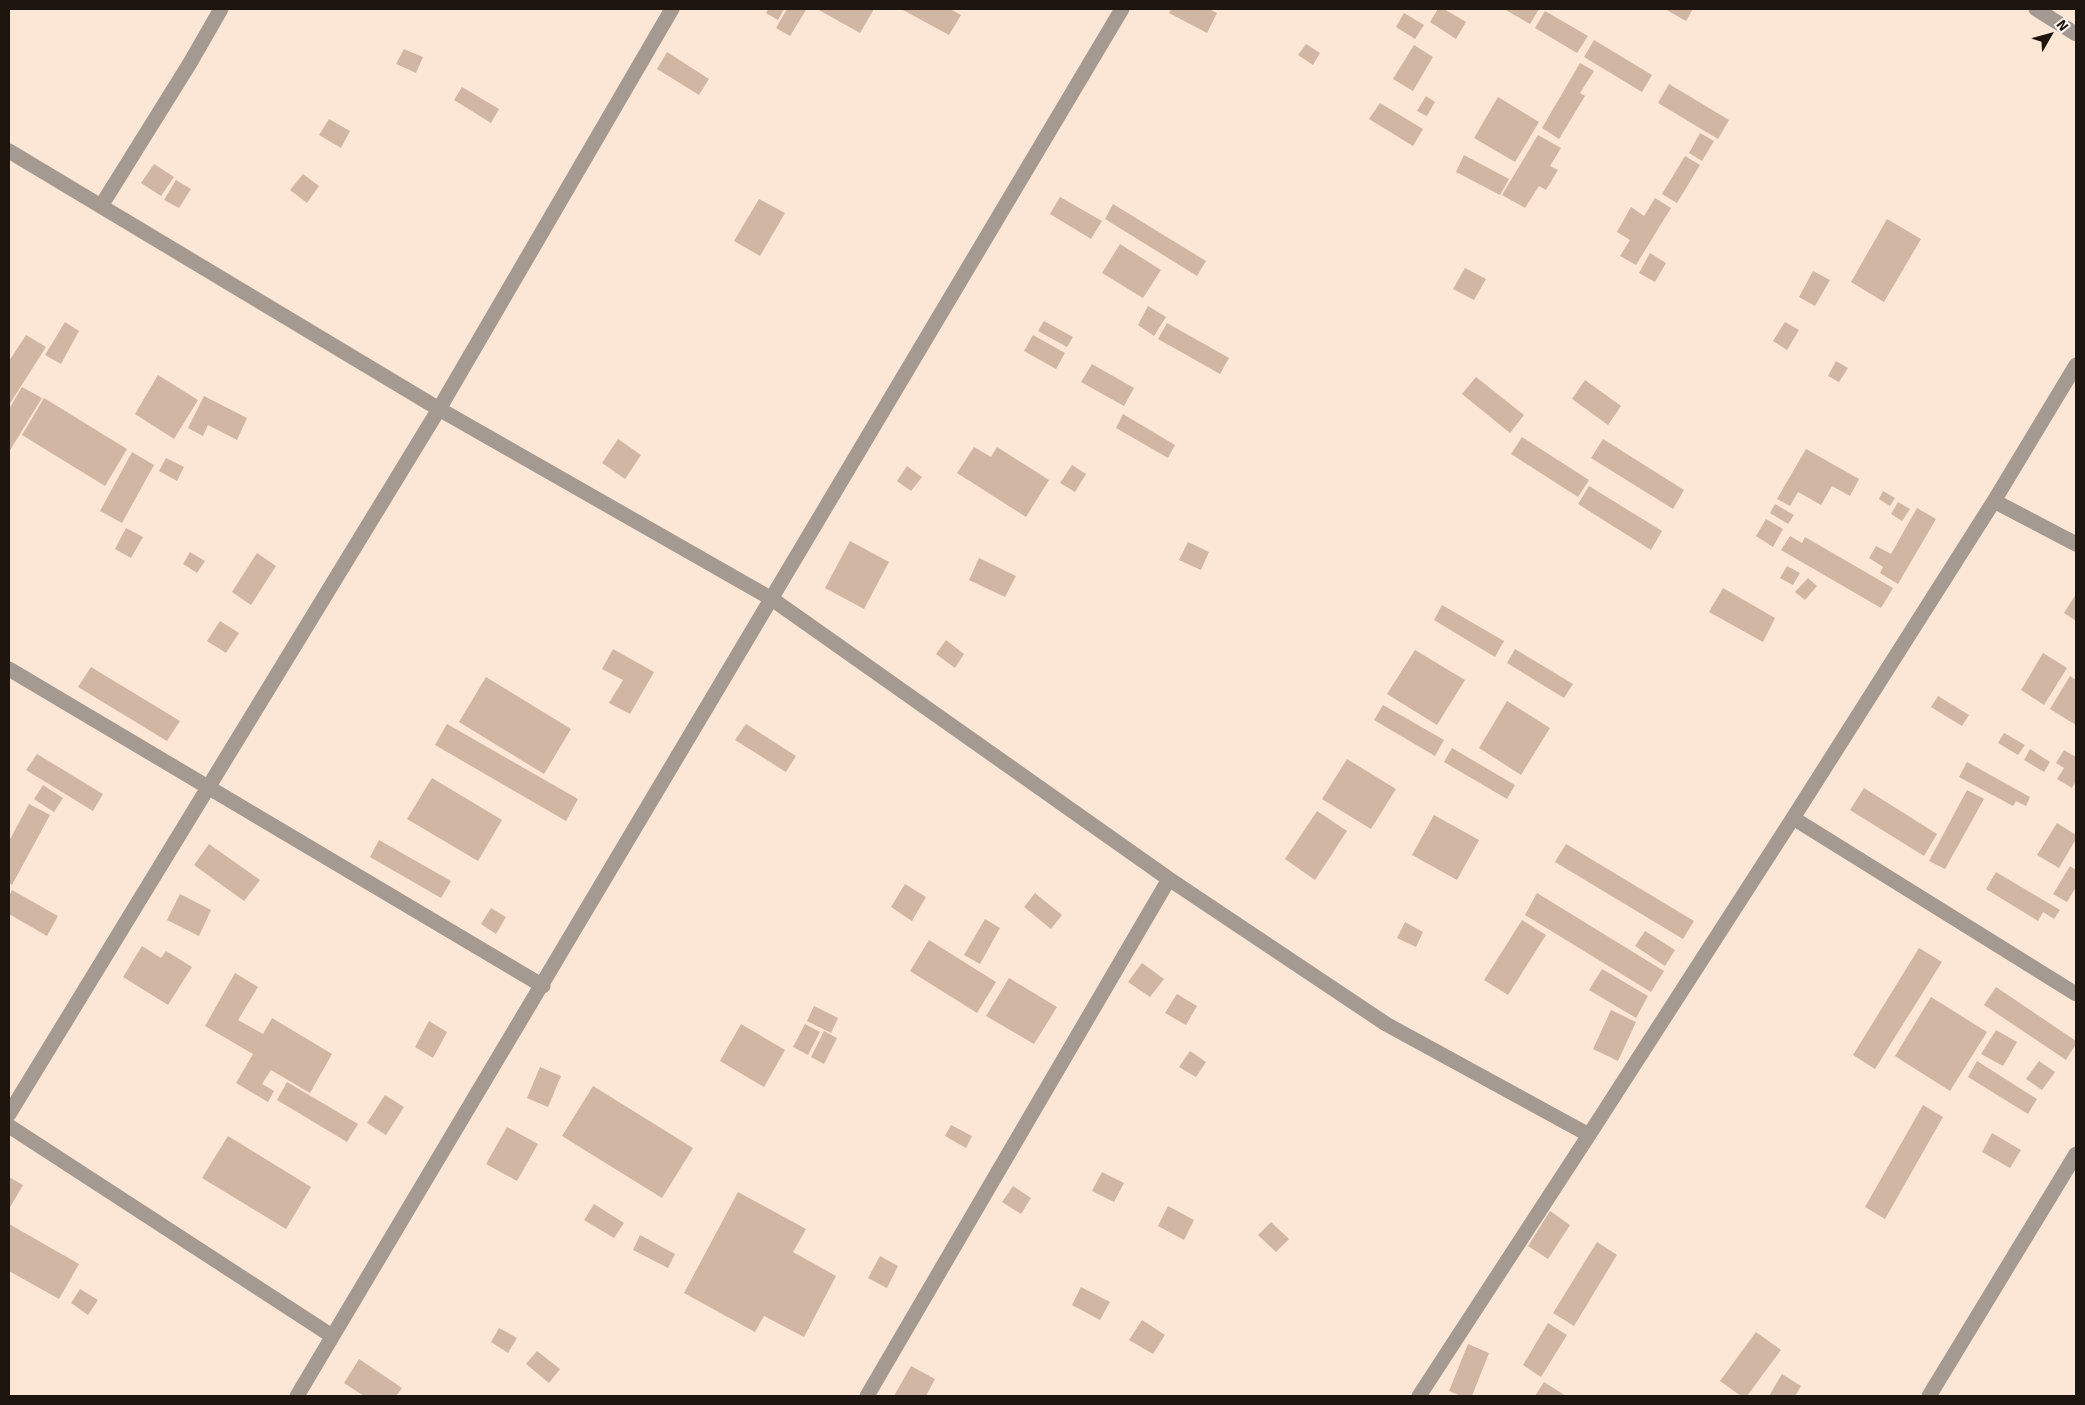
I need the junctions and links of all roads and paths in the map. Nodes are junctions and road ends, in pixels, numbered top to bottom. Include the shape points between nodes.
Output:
1 (221, 9) edge
2 (672, 9) edge
3 (1122, 9) edge
4 (2036, 9) edge
5 (2076, 34) edge
6 (9, 151) edge
7 (101, 206) junction
8 (2076, 365) edge
9 (439, 409) junction
10 (1994, 501) junction
11 (2076, 544) edge
12 (772, 599) junction
13 (9, 669) edge
14 (207, 788) junction
15 (1793, 818) junction
16 (1169, 879) junction
17 (542, 986) junction
18 (2076, 994) edge
19 (9, 1114) edge
20 (9, 1126) edge
21 (1590, 1135) junction
22 (2076, 1154) edge
23 (332, 1336) junction
24 (297, 1396) edge
25 (867, 1396) edge
26 (1419, 1396) edge
27 (1929, 1396) edge

1 - 7 street
2 - 9 street
3 - 12 street
4 - 5 street
6 - 7 street
7 - 9 street
8 - 10 street
9 - 12 street
9 - 14 street
10 - 11 street
10 - 15 street
12 - 16 street
12 - 17 street
13 - 14 street
14 - 17 street
14 - 19 street
15 - 18 street
15 - 21 street
16 - 21 street via 1386,1024
16 - 25 street
17 - 23 street
20 - 23 street
21 - 26 street
22 - 27 street
23 - 24 street

